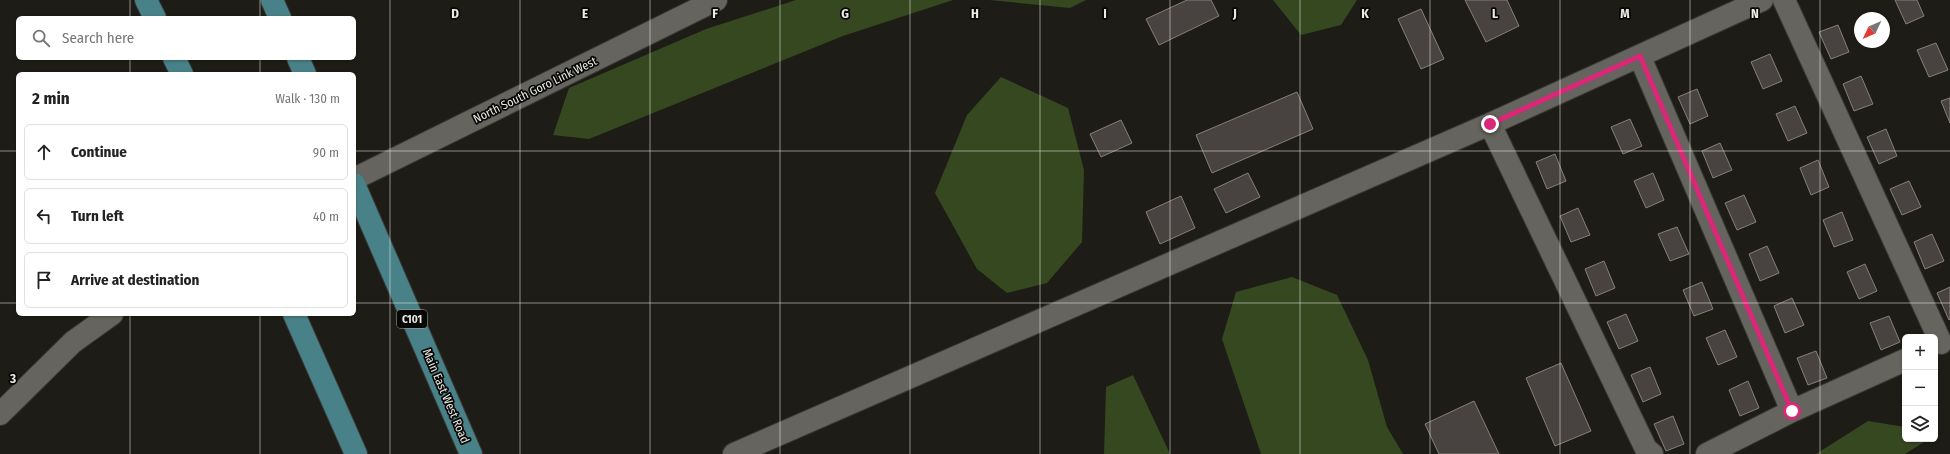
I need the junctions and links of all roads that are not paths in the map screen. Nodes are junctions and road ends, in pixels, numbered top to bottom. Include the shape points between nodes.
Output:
1 (146, 0) edge
2 (272, 0) edge
3 (716, 0) edge
4 (1762, 0) edge
5 (1784, 0) edge
6 (154, 16) edge
7 (279, 16) edge
8 (1640, 56) junction
9 (175, 60) edge
10 (299, 60) edge
11 (181, 72) edge
12 (304, 72) edge
13 (1490, 124) junction
14 (356, 178) edge
15 (356, 189) edge
16 (109, 316) edge
17 (295, 316) edge
18 (1942, 343) edge
19 (1902, 361) edge
20 (1792, 411) junction
21 (0, 414) edge
22 (356, 454) edge
23 (471, 454) edge
24 (734, 454) edge
25 (1652, 454) edge
26 (1707, 454) edge

1 - 6 main road
2 - 7 main road
3 - 14 street, North South Goro Link West
4 - 8 street
5 - 18 street
8 - 13 street
8 - 20 street
9 - 11 main road
10 - 12 main road
13 - 24 street
13 - 25 street via 1646,448
15 - 23 main road, Main East West Road / C101
16 - 21 street via 73,342
17 - 22 main road
19 - 20 street
20 - 26 street

